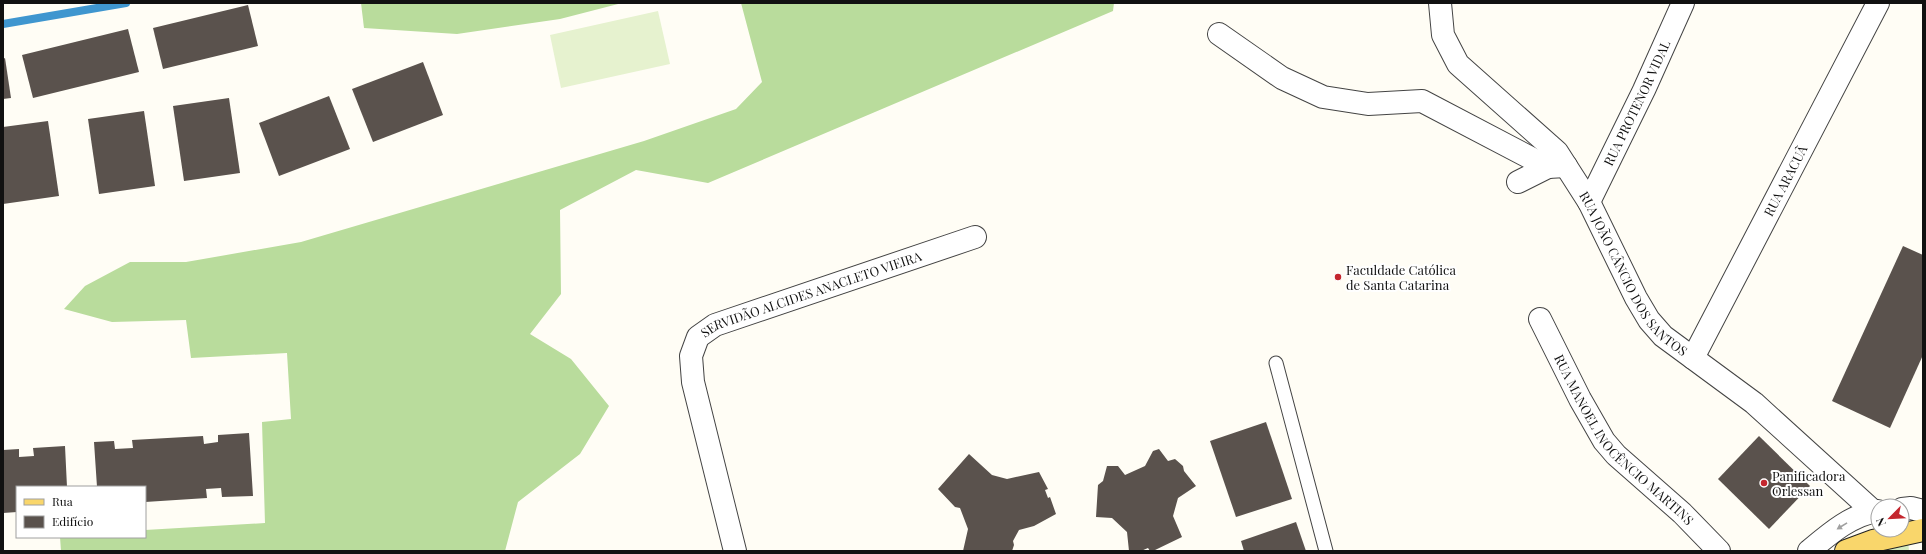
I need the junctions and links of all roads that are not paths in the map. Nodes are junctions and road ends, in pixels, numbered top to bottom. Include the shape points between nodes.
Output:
1 (1440, 3) edge
2 (1683, 3) edge
3 (1878, 3) edge
4 (1219, 34) dead end
5 (1557, 167) junction
6 (1518, 182) dead end
7 (1589, 202) junction
8 (975, 237) dead end
9 (1540, 319) dead end
10 (1693, 358) junction
11 (1276, 363) dead end
12 (1870, 506) edge
13 (1910, 508) edge
14 (1923, 511) edge
15 (1870, 513) edge
16 (1923, 530) edge
17 (734, 551) edge
18 (1326, 551) edge
19 (1719, 551) edge
20 (1808, 551) edge
21 (1846, 551) edge

1 - 5 street, RUA JOÃO CÂNCIO DOS SANTOS via 1443,35 1458,64 1557,152
2 - 7 street, RUA PROTENOR VIDAL via 1641,97
3 - 10 street, RUA ARACUÃ
4 - 5 street via 1282,78 1323,96 1368,104 1422,101
5 - 6 street
5 - 7 street, RUA JOÃO CÂNCIO DOS SANTOS
7 - 10 street, RUA JOÃO CÂNCIO DOS SANTOS via 1649,320 1663,336
8 - 17 street, SERVIDÃO ALCIDES ANACLETO VIEIRA via 716,324 698,336 691,356 693,382
9 - 19 street, RUA MANOEL INOCÊNCIO MARTINS via 1604,441
10 - 12 street, RUA JOÃO CÂNCIO DOS SANTOS via 1754,403
11 - 18 lane
13 - 14 street
15 -> 20 street via 1851,520
16 - 21 main road via 1874,541

